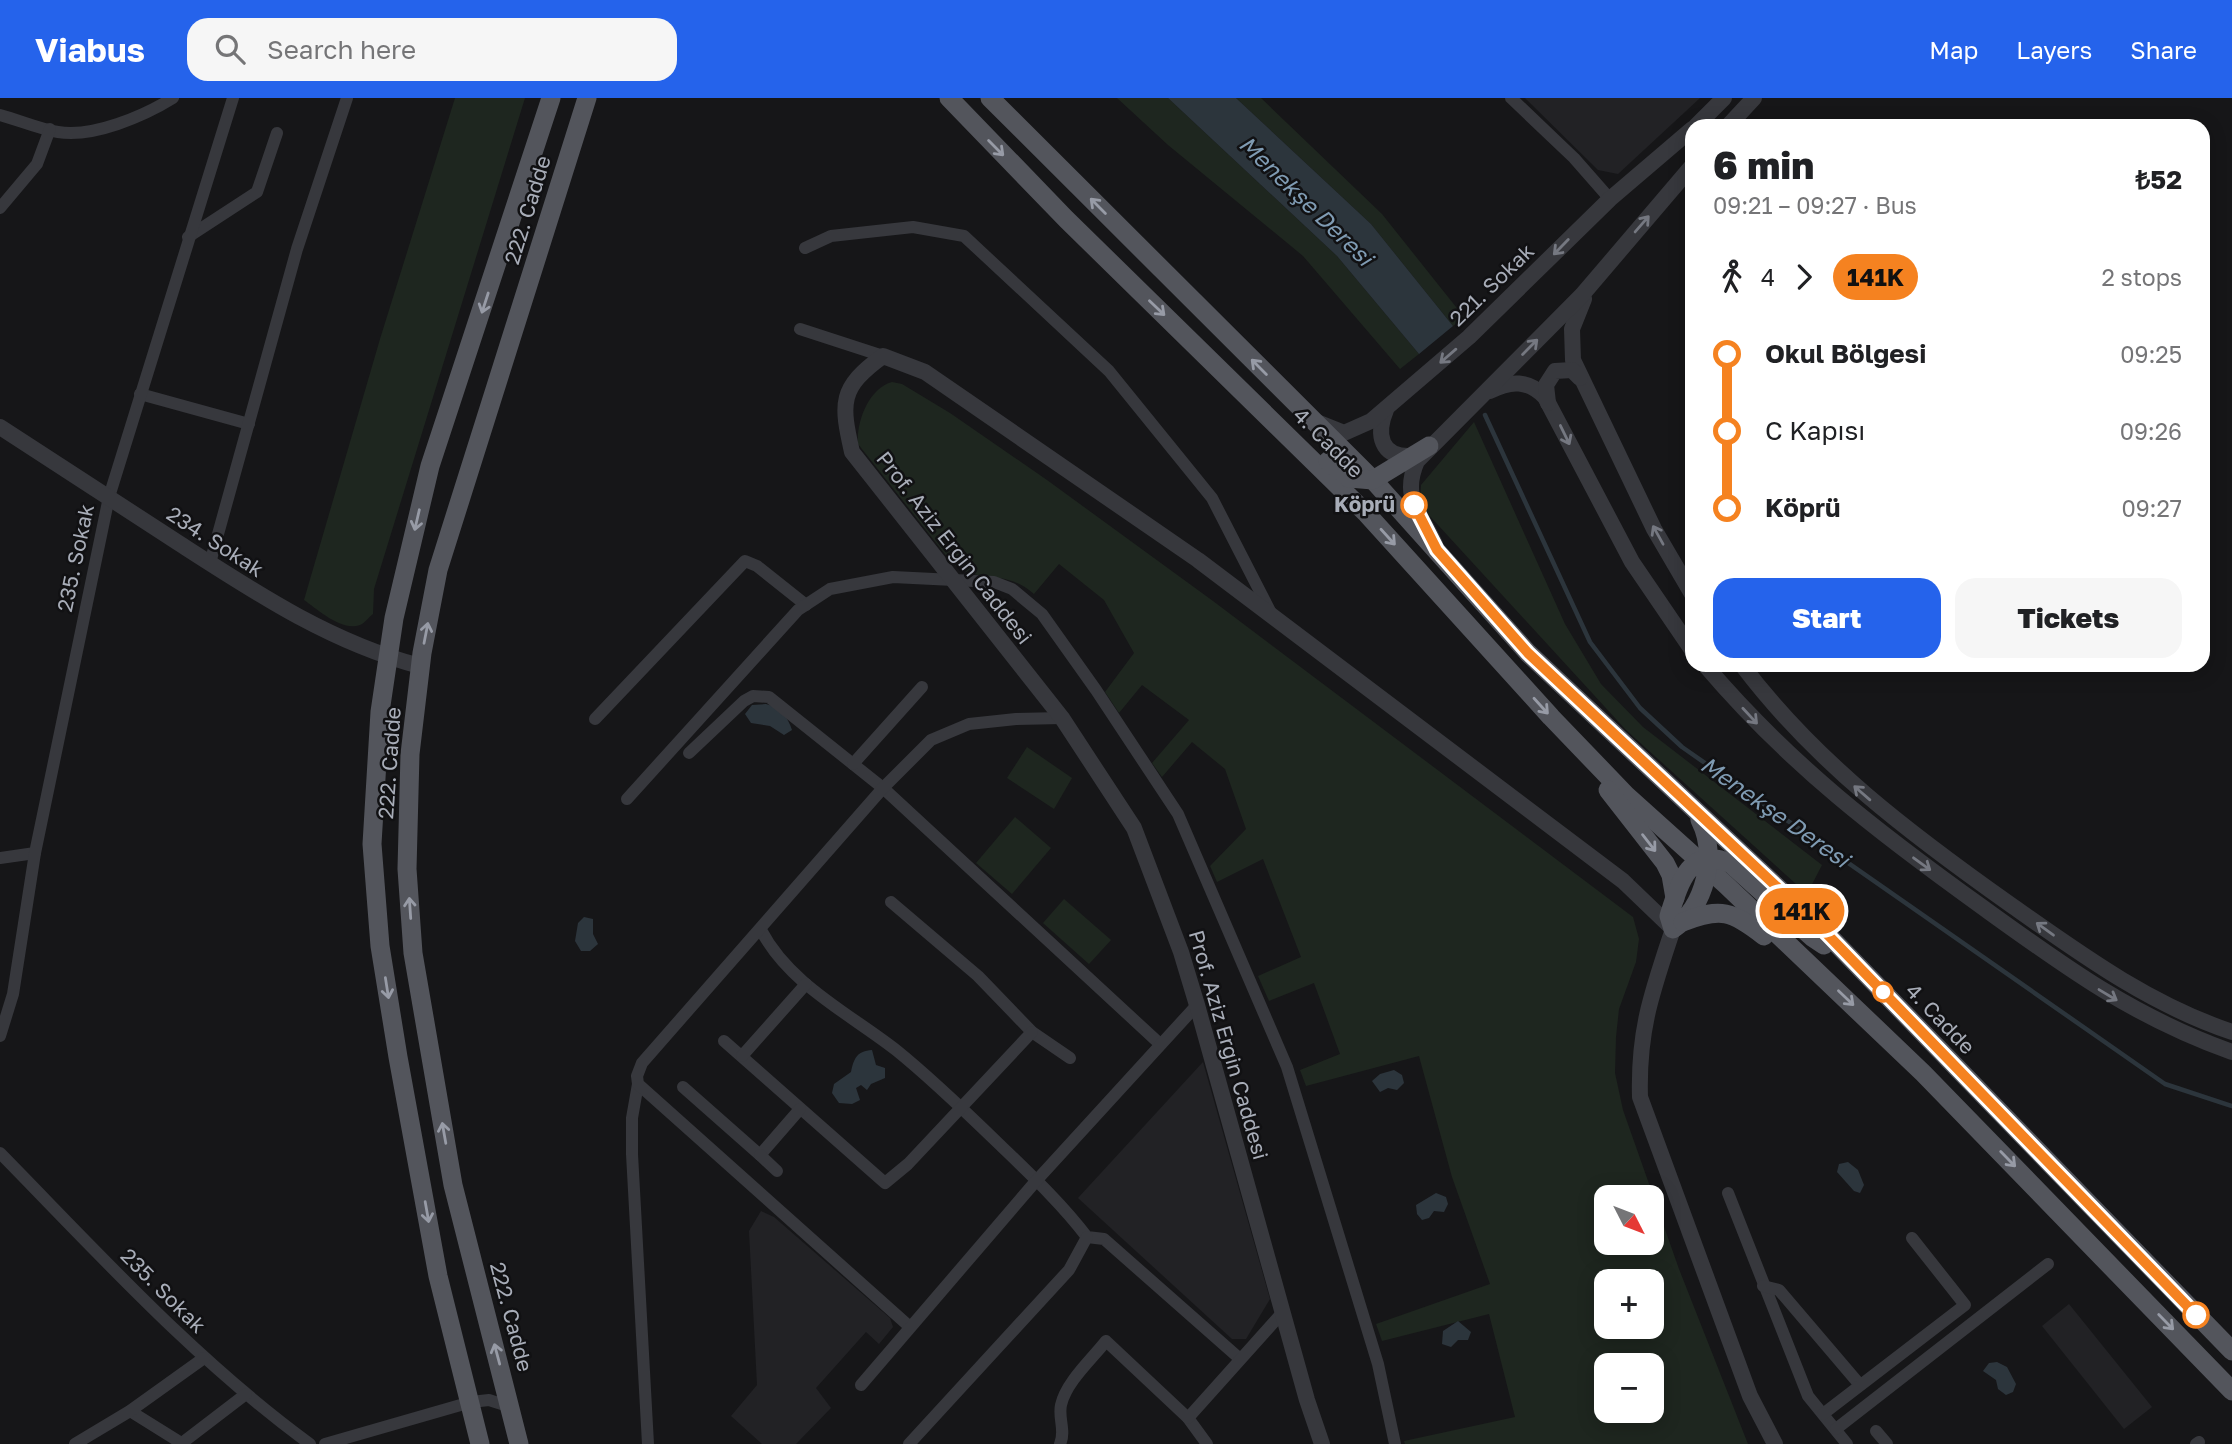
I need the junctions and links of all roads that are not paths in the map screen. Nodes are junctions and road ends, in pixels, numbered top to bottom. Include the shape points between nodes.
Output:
1 (173, 98) edge
2 (233, 98) edge
3 (347, 98) edge
4 (551, 98) edge
5 (587, 98) edge
6 (949, 98) edge
7 (990, 98) edge
8 (1511, 98) edge
9 (1724, 98) edge
10 (1754, 98) edge
11 (0, 115) edge
12 (1703, 119) edge
13 (1734, 119) edge
14 (50, 129) junction
15 (277, 133) dead end
16 (1685, 136) edge
17 (1685, 174) edge
18 (1610, 200) junction
19 (0, 208) edge
20 (188, 237) junction
21 (805, 248) dead end
22 (1591, 284) junction
23 (800, 329) dead end
24 (883, 356) junction
25 (1581, 380) junction
26 (140, 394) junction
27 (1479, 397) junction
28 (1548, 403) junction
29 (1387, 408) junction
30 (1308, 415) junction
31 (249, 424) junction
32 (1276, 424) junction
33 (0, 427) edge
34 (1420, 451) junction
35 (1373, 480) junction
36 (109, 497) junction
37 (1437, 550) junction
38 (210, 564) junction
39 (952, 581) junction
40 (1685, 582) edge
41 (806, 605) junction
42 (1271, 613) junction
43 (1685, 640) edge
44 (389, 657) junction
45 (420, 666) junction
46 (1711, 672) edge
47 (1748, 672) edge
48 (922, 687) dead end
49 (1062, 718) junction
50 (594, 719) dead end
51 (1564, 730) junction
52 (689, 753) dead end
53 (853, 764) junction
54 (883, 788) junction
55 (626, 799) dead end
56 (1697, 813) junction
57 (35, 853) junction
58 (0, 858) edge
59 (1706, 863) junction
60 (1675, 898) junction
61 (891, 902) dead end
62 (1678, 926) junction
63 (761, 930) junction
64 (1848, 956) junction
65 (1818, 972) junction
66 (806, 984) junction
67 (1197, 1005) junction
68 (1, 1030) edge
69 (1032, 1032) junction
70 (2232, 1032) edge
71 (723, 1041) dead end
72 (1160, 1044) junction
73 (2232, 1052) edge
74 (742, 1056) junction
75 (1070, 1058) dead end
76 (638, 1084) junction
77 (683, 1087) dead end
78 (961, 1108) junction
79 (800, 1109) junction
80 (0, 1153) edge
81 (760, 1155) junction
82 (777, 1171) dead end
83 (1036, 1181) junction
84 (1728, 1193) dead end
85 (1087, 1237) junction
86 (1912, 1238) dead end
87 (2048, 1264) dead end
88 (1763, 1286) junction
89 (1282, 1313) junction
90 (910, 1328) junction
91 (2232, 1351) edge
92 (204, 1358) junction
93 (1239, 1358) junction
94 (861, 1385) dead end
95 (1860, 1385) junction
96 (2232, 1391) edge
97 (246, 1395) junction
98 (471, 1402) junction
99 (511, 1406) junction
100 (130, 1410) junction
101 (1823, 1413) junction
102 (1188, 1418) junction
103 (1836, 1429) junction
104 (1876, 1431) dead end
105 (182, 1443) edge
106 (75, 1444) edge
107 (310, 1444) edge
108 (325, 1444) edge
109 (480, 1444) edge
110 (519, 1444) edge
111 (648, 1444) edge
112 (909, 1444) edge
113 (1060, 1444) edge
114 (1208, 1444) edge
115 (1322, 1444) edge
116 (1395, 1444) edge
117 (1775, 1444) edge
118 (1847, 1444) edge
119 (1886, 1444) edge

1 - 14 street via 152,112 103,128
2 - 20 street, 235. Sokak
3 - 31 street via 297,249
4 -> 44 main road, 222. Cadde via 430,466
45 -> 5 main road, 222. Cadde via 438,570
6 -> 32 main road, 4. Cadde
30 -> 7 main road, 4. Cadde
8 - 18 street
9 - 12 street, 221. Sokak
10 - 13 street
11 - 14 street
14 - 19 street via 37,164
15 - 20 street via 257,192
16 - 18 street, 221. Sokak
22 -> 17 street
18 -> 29 street, 221. Sokak via 1514,296
20 - 26 street, 235. Sokak
21 - 42 street via 831,236 914,227 964,236 1109,371 1212,498
22 - 25 street via 1572,329 1573,360
27 -> 22 street
23 - 24 street
24 - 39 street, Prof. Aziz Ergin Caddesi via 853,384 842,410 852,452
24 - 42 street via 925,372
25 - 28 street via 1572,370 1555,371 1546,385
40 -> 25 street
26 - 31 street
26 - 36 street, 235. Sokak
27 - 28 street via 1519,382 1536,388
27 - 34 street
28 -> 43 street via 1632,562
29 - 30 street, 221. Sokak via 1344,433
29 - 34 street via 1379,427 1382,442 1396,454
30 - 35 main road, 4. Cadde
31 - 38 street
32 - 35 main road via 1349,478
32 -> 51 main road, 4. Cadde via 1367,514
33 - 36 street, 234. Sokak
34 - 35 main road
34 - 37 street via 1409,483 1411,501
35 - 37 main road, 4. Cadde
36 - 38 street, 234. Sokak
36 - 57 street, 235. Sokak
37 - 56 main road, 4. Cadde via 1528,653
38 - 44 street, 234. Sokak via 312,625
39 - 41 street via 893,577 830,589
39 - 49 street, Prof. Aziz Ergin Caddesi
39 - 116 street via 994,582 1012,589 1042,614 1178,814 1287,1067 1378,1364
41 - 50 street via 745,561
41 - 55 street
42 - 62 street
44 - 45 street, 234. Sokak
44 -> 98 main road, 222. Cadde via 380,712 372,844 380,946 439,1276
99 -> 45 main road, 222. Cadde via 453,1185 413,953 407,869 410,754
46 -> 73 street via 1773,741 1867,825 2102,992 2184,1035
70 -> 47 street via 2179,1012 2120,981 1910,833 1827,761
48 - 53 street
49 - 54 street via 969,724 931,740
49 - 67 street, Prof. Aziz Ergin Caddesi via 1134,828
51 - 59 main road, 4. Cadde via 1626,794
51 -> 60 main road via 1665,863
52 - 53 street via 744,701 762,695 783,706
53 - 54 street
54 - 63 street
54 - 72 street
56 - 59 main road via 1708,838
56 - 64 main road, 4. Cadde
57 - 58 street
57 - 68 street, 235. Sokak via 13,994
59 - 60 main road via 1689,871
59 - 62 main road
59 - 64 main road via 1716,857 1731,864 1812,937
59 - 65 main road, 4. Cadde
60 - 62 main road via 1669,916
61 - 69 street via 978,976
62 - 65 main road via 1707,912 1733,914
62 - 117 street via 1644,1019 1640,1097 1749,1396
63 - 66 street via 769,947
63 - 76 street via 642,1063
64 - 91 main road, 4. Cadde
65 -> 96 main road, 4. Cadde via 1923,1073
66 - 74 street
66 - 78 street via 897,1051
67 - 72 street
67 - 89 street, Prof. Aziz Ergin Caddesi
69 - 75 street
69 - 78 street
71 - 74 street
72 - 83 street
74 - 79 street
76 - 90 street
76 - 111 street via 632,1154
77 - 81 street
78 - 79 street via 885,1183
78 - 83 street
79 - 81 street
80 - 92 street, 235. Sokak
81 - 82 street
83 - 85 street
83 - 90 street
84 - 88 street
85 - 93 street via 1104,1239
85 - 112 street via 1069,1270
86 - 95 street via 1965,1305
87 - 103 street
88 - 95 street via 1779,1290
88 - 101 street via 1808,1395
89 - 93 street
89 - 115 street, Prof. Aziz Ergin Caddesi
90 - 94 street
92 - 97 street, 235. Sokak
92 - 100 street
93 - 102 street
95 - 101 street
97 - 105 street
97 - 107 street, 235. Sokak
98 - 99 street via 489,1400
98 - 108 street
98 - 109 main road, 222. Cadde
99 - 110 main road, 222. Cadde
100 - 105 street
100 - 106 street
101 - 103 street
102 - 113 street via 1107,1341 1067,1390 1060,1406
102 - 114 street
103 - 118 street
104 - 119 street

